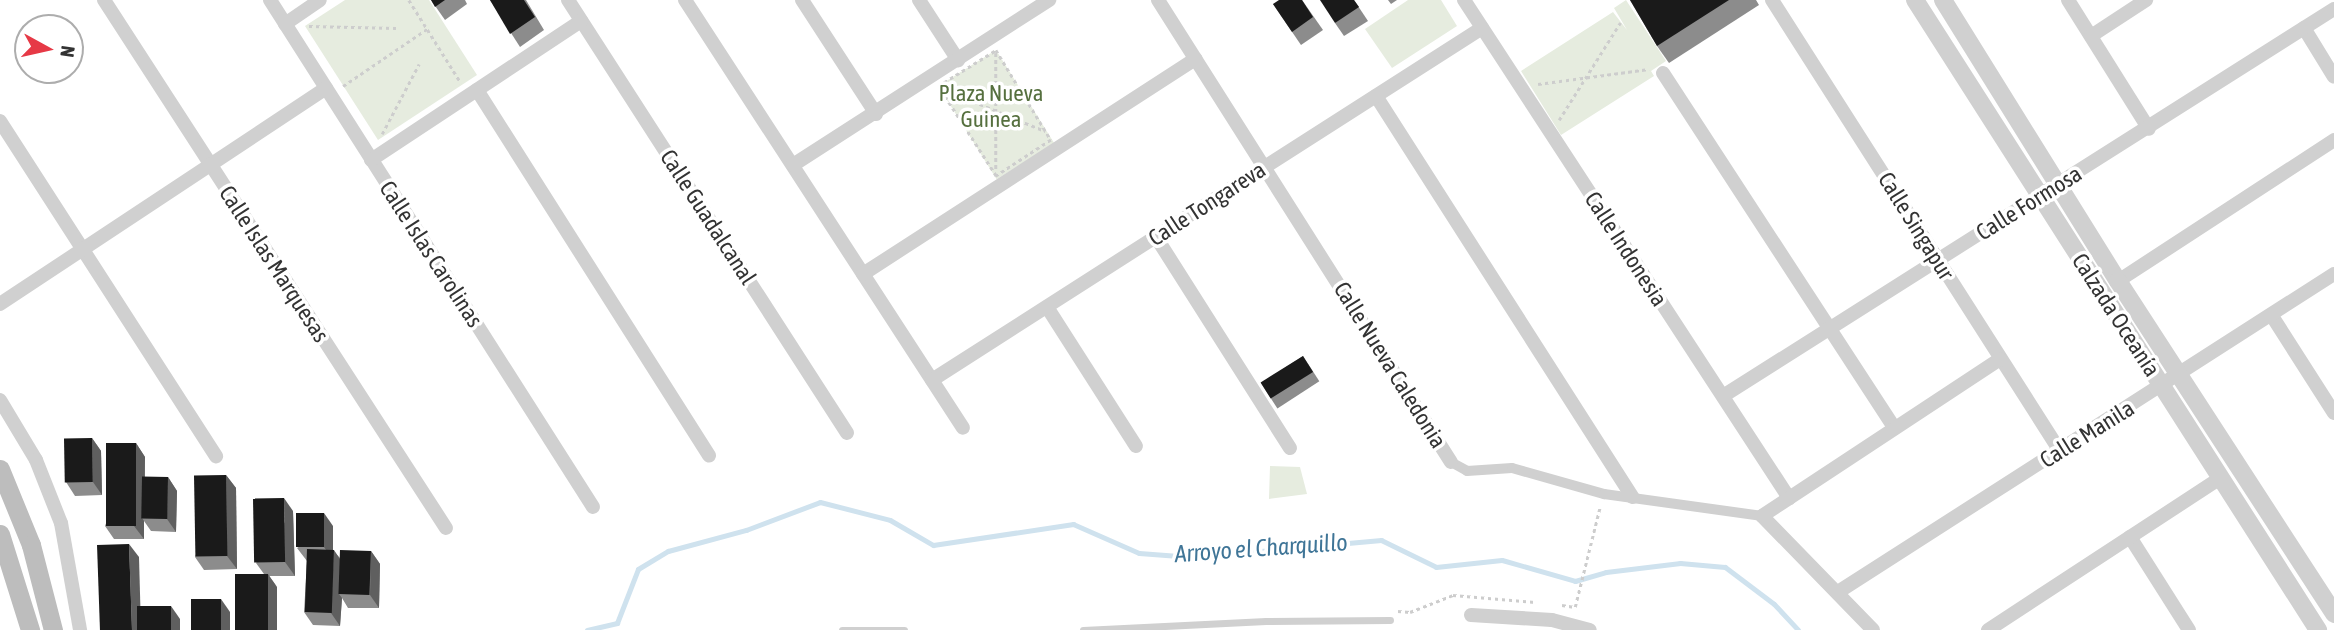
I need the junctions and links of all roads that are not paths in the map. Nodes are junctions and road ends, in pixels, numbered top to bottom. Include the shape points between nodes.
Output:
1 (104, 0) edge
2 (270, 0) edge
3 (320, 0) edge
4 (568, 0) edge
5 (685, 0) edge
6 (802, 0) edge
7 (919, 0) edge
8 (1158, 0) edge
9 (1464, 0) edge
10 (1772, 0) edge
11 (1943, 0) edge
12 (2068, 0) edge
13 (2146, 0) edge
14 (1045, 1) edge
15 (1923, 3) edge
16 (2334, 9) edge
17 (581, 21) junction
18 (285, 24) junction
19 (1482, 28) junction
20 (2304, 28) junction
21 (2091, 36) junction
22 (1195, 59) junction
23 (958, 60) junction
24 (1656, 71) road end
25 (2334, 77) edge
26 (326, 88) junction
27 (477, 90) junction
28 (1376, 96) junction
29 (876, 114) junction
30 (0, 121) edge
31 (2149, 129) junction
32 (2334, 140) edge
33 (371, 160) junction
34 (209, 165) junction
35 (793, 165) junction
36 (1266, 167) junction
37 (2056, 184) junction
38 (2039, 197) junction
39 (1156, 237) junction
40 (81, 249) junction
41 (1938, 261) junction
42 (863, 274) junction
43 (2334, 274) edge
44 (2118, 281) junction
45 (0, 304) edge
46 (1047, 307) junction
47 (2272, 316) junction
48 (1829, 329) junction
49 (2000, 359) junction
50 (2180, 375) junction
51 (932, 380) junction
52 (2162, 387) junction
53 (1723, 396) junction
54 (0, 400) edge
55 (2333, 409) edge
56 (963, 428) dead end
57 (1894, 428) junction
58 (847, 433) dead end
59 (1136, 446) dead end
60 (1290, 448) dead end
61 (2060, 451) junction
62 (216, 456) dead end
63 (709, 456) dead end
64 (1451, 462) joint
65 (0, 469) edge
66 (2219, 478) junction
67 (1632, 497) junction
68 (1789, 498) junction
69 (593, 507) dead end
70 (1762, 516) junction
71 (446, 528) dead end
72 (0, 534) edge
73 (2130, 537) junction
74 (14, 571) junction
75 (1838, 592) junction
76 (2334, 614) edge
77 (1471, 615) dead end
78 (1390, 620) dead end
79 (1266, 621) junction
80 (1520, 623) edge
81 (19, 630) edge
82 (30, 630) edge
83 (53, 630) edge
84 (80, 630) edge
85 (842, 630) edge
86 (904, 630) edge
87 (1083, 630) edge
88 (1266, 630) edge
89 (1590, 630) edge
90 (1873, 630) edge
91 (1988, 630) edge
92 (2189, 630) edge
93 (2318, 630) edge

1 - 34 street, Calle Islas Marquesas
2 - 18 street, Calle Islas Carolinas
3 - 18 street
4 - 17 street, Calle Guadalcanal
5 - 35 street
6 - 29 street
7 - 23 street
8 - 22 street, Calle Nueva Caledonia
9 - 19 street, Calle Indonesia
10 - 41 street, Calle Singapur
11 - 37 street, Calzada Oceanía
12 - 21 street
13 - 21 street
14 - 23 street
15 - 38 street, Calzada Oceanía
16 - 20 street, Calle Formosa
17 - 27 street
17 - 58 street, Calle Guadalcanal
18 - 26 street, Calle Islas Carolinas
19 - 28 street, Calle Tongareva
19 - 53 street, Calle Indonesia
20 - 25 street
20 - 31 street, Calle Formosa
21 - 31 street
22 - 36 street, Calle Nueva Caledonia
22 - 42 street via 999,180
23 - 29 street via 935,82
24 - 48 street
26 - 33 street, Calle Islas Carolinas
26 - 34 street
27 - 33 street
27 - 63 street
28 - 36 street, Calle Tongareva
28 - 67 street
29 - 35 street
30 - 40 street
31 - 37 street, Calle Formosa
32 - 44 street
33 - 69 street, Calle Islas Carolinas
34 - 40 street
34 - 71 street, Calle Islas Marquesas
35 - 42 street
36 - 39 street, Calle Tongareva
36 - 64 street, Calle Nueva Caledonia
37 - 38 street, Calle Formosa
37 - 44 street, Calzada Oceanía
38 - 41 street, Calle Formosa
38 - 52 street, Calzada Oceanía
39 - 46 street, Calle Tongareva
39 - 60 street
40 - 45 street
40 - 62 street
41 - 48 street, Calle Formosa
41 - 49 street, Calle Singapur
42 - 51 street
43 - 47 street, Calle Manila
44 - 50 street, Calzada Oceanía
46 - 51 street, Calle Tongareva
46 - 59 street
47 - 50 street, Calle Manila
47 - 55 street
48 - 53 street, Calle Formosa
48 - 57 street
49 - 57 street
49 - 61 street, Calle Singapur
50 - 52 street, Calle Manila
50 - 76 street, Calzada Oceanía
51 - 56 street
52 - 61 street, Calle Manila
52 - 66 street, Calzada Oceanía
53 - 68 street, Calle Indonesia
54 - 84 street via 36,460 61,523
57 - 68 street
61 - 75 street, Calle Manila
64 - 67 street, Calle Nueva Caledonia via 1467,471 1512,468
65 - 83 main road via 31,545
66 - 73 street
66 - 93 street, Calzada Oceanía
67 - 70 street, Calle Nueva Caledonia
68 - 70 street
70 - 75 street
72 - 74 main road
73 - 91 street
73 - 92 street
74 - 81 street
74 - 82 main road
75 - 90 street
77 - 80 street
78 - 79 lane
79 - 87 lane
79 - 88 lane
80 - 89 street
85 - 86 lane

